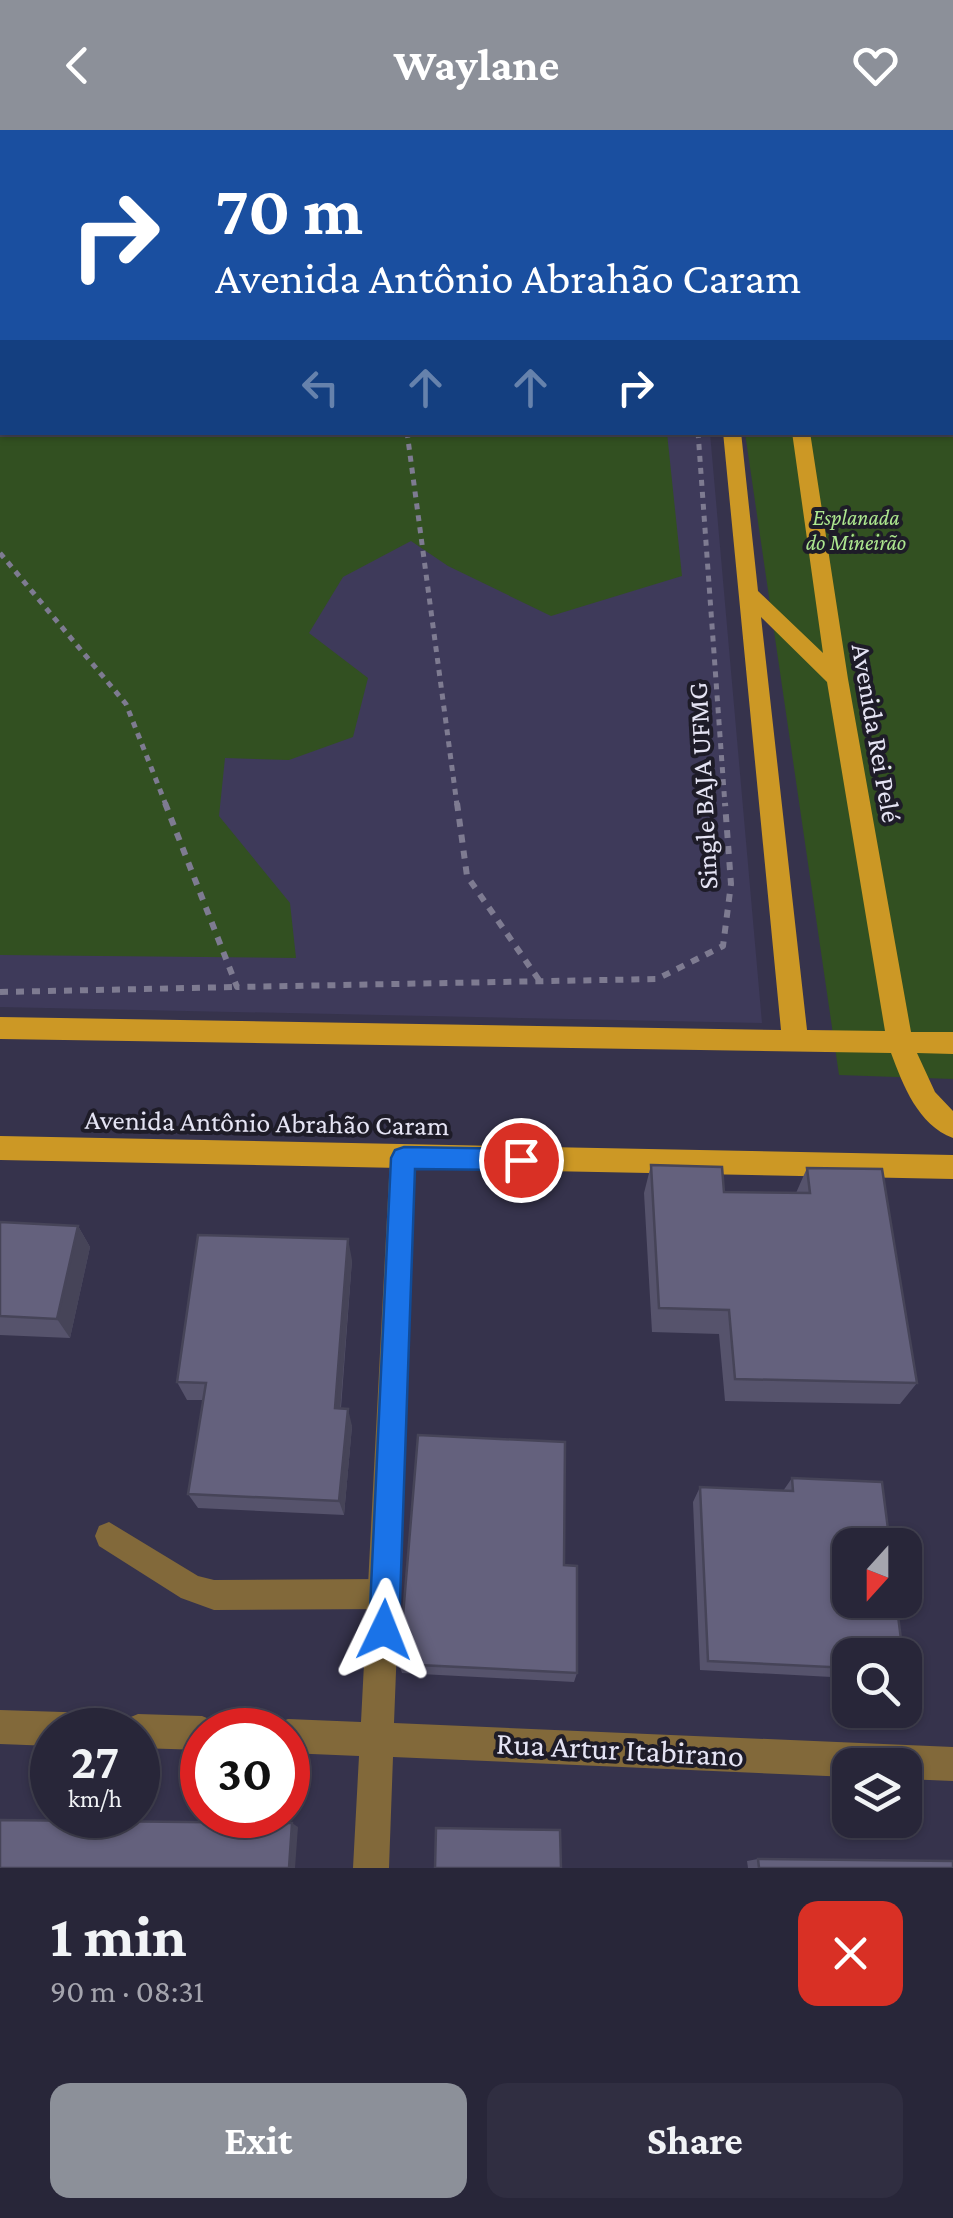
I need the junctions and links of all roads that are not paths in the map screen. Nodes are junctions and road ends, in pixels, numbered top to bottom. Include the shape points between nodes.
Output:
1 (732, 435) edge
2 (801, 435) edge
3 (748, 592) junction
4 (837, 679) junction
5 (0, 1028) edge
6 (795, 1039) junction
7 (900, 1042) junction
8 (953, 1044) edge
9 (953, 1126) edge
10 (0, 1148) edge
11 (404, 1158) junction
12 (953, 1166) edge
13 (110, 1536) dead end
14 (385, 1594) junction
15 (0, 1727) edge
16 (30, 1728) edge
17 (310, 1737) edge
18 (379, 1739) junction
19 (953, 1764) edge
20 (371, 1868) edge

1 - 3 main road
2 - 4 main road, Avenida Rei Pelé
3 - 4 main road
3 - 6 main road
4 - 7 main road, Avenida Rei Pelé
5 - 6 main road
6 - 7 main road
7 - 8 main road
7 - 9 main road, Avenida Rei Pelé via 913,1080
10 - 11 main road, Avenida Antônio Abrahão Caram
11 - 12 main road, Avenida Antônio Abrahão Caram
11 - 14 street
13 - 14 lane via 214,1595
14 - 18 street
15 - 16 street
17 - 18 street, Rua Artur Itabirano
18 - 19 street, Rua Artur Itabirano
18 - 20 street

